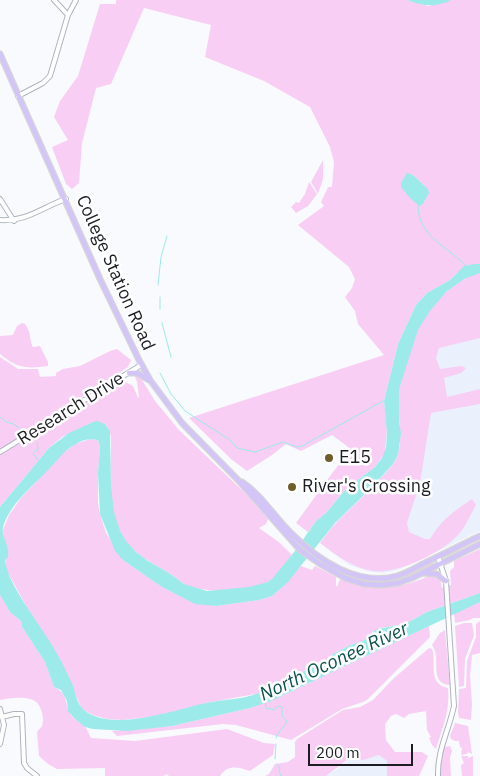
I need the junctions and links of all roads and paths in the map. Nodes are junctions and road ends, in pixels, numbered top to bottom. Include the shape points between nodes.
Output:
1 (54, 0) edge
2 (76, 0) edge
3 (68, 15) junction
4 (0, 54) edge
5 (18, 96) junction
6 (0, 199) edge
7 (66, 199) junction
8 (0, 220) edge
9 (14, 221) junction
10 (141, 365) junction
11 (129, 373) junction
12 (150, 380) junction
13 (0, 452) edge
14 (480, 536) edge
15 (480, 544) edge
16 (438, 556) junction
17 (321, 562) junction
18 (441, 563) junction
19 (422, 573) junction
20 (446, 581) junction
21 (0, 709) edge
22 (2, 717) junction
23 (0, 744) edge
24 (36, 776) edge
25 (438, 776) edge

1 - 3 street
2 - 3 street
3 - 5 street via 50,76
4 - 5 main road, College Station Road
5 - 7 main road, College Station Road
6 - 9 street
7 - 9 street
7 - 10 main road, College Station Road
8 - 9 street
10 - 11 street, Research Drive
10 - 12 main road, College Station Road
11 - 12 main road via 136,372
11 - 13 street, Research Drive
12 - 17 main road, College Station Road via 182,423 238,480 252,488 288,534
14 - 16 main road, College Station Road
15 - 18 main road, College Station Road
16 - 17 main road, College Station Road via 404,573 382,578 366,577
16 - 18 street
17 - 19 main road, College Station Road via 345,578 372,585 398,583
18 - 19 main road, College Station Road
18 - 20 street
19 - 20 main road via 437,574
20 - 25 street via 454,706 440,752
21 - 22 street
22 - 23 street
22 - 24 street via 22,714 24,763

